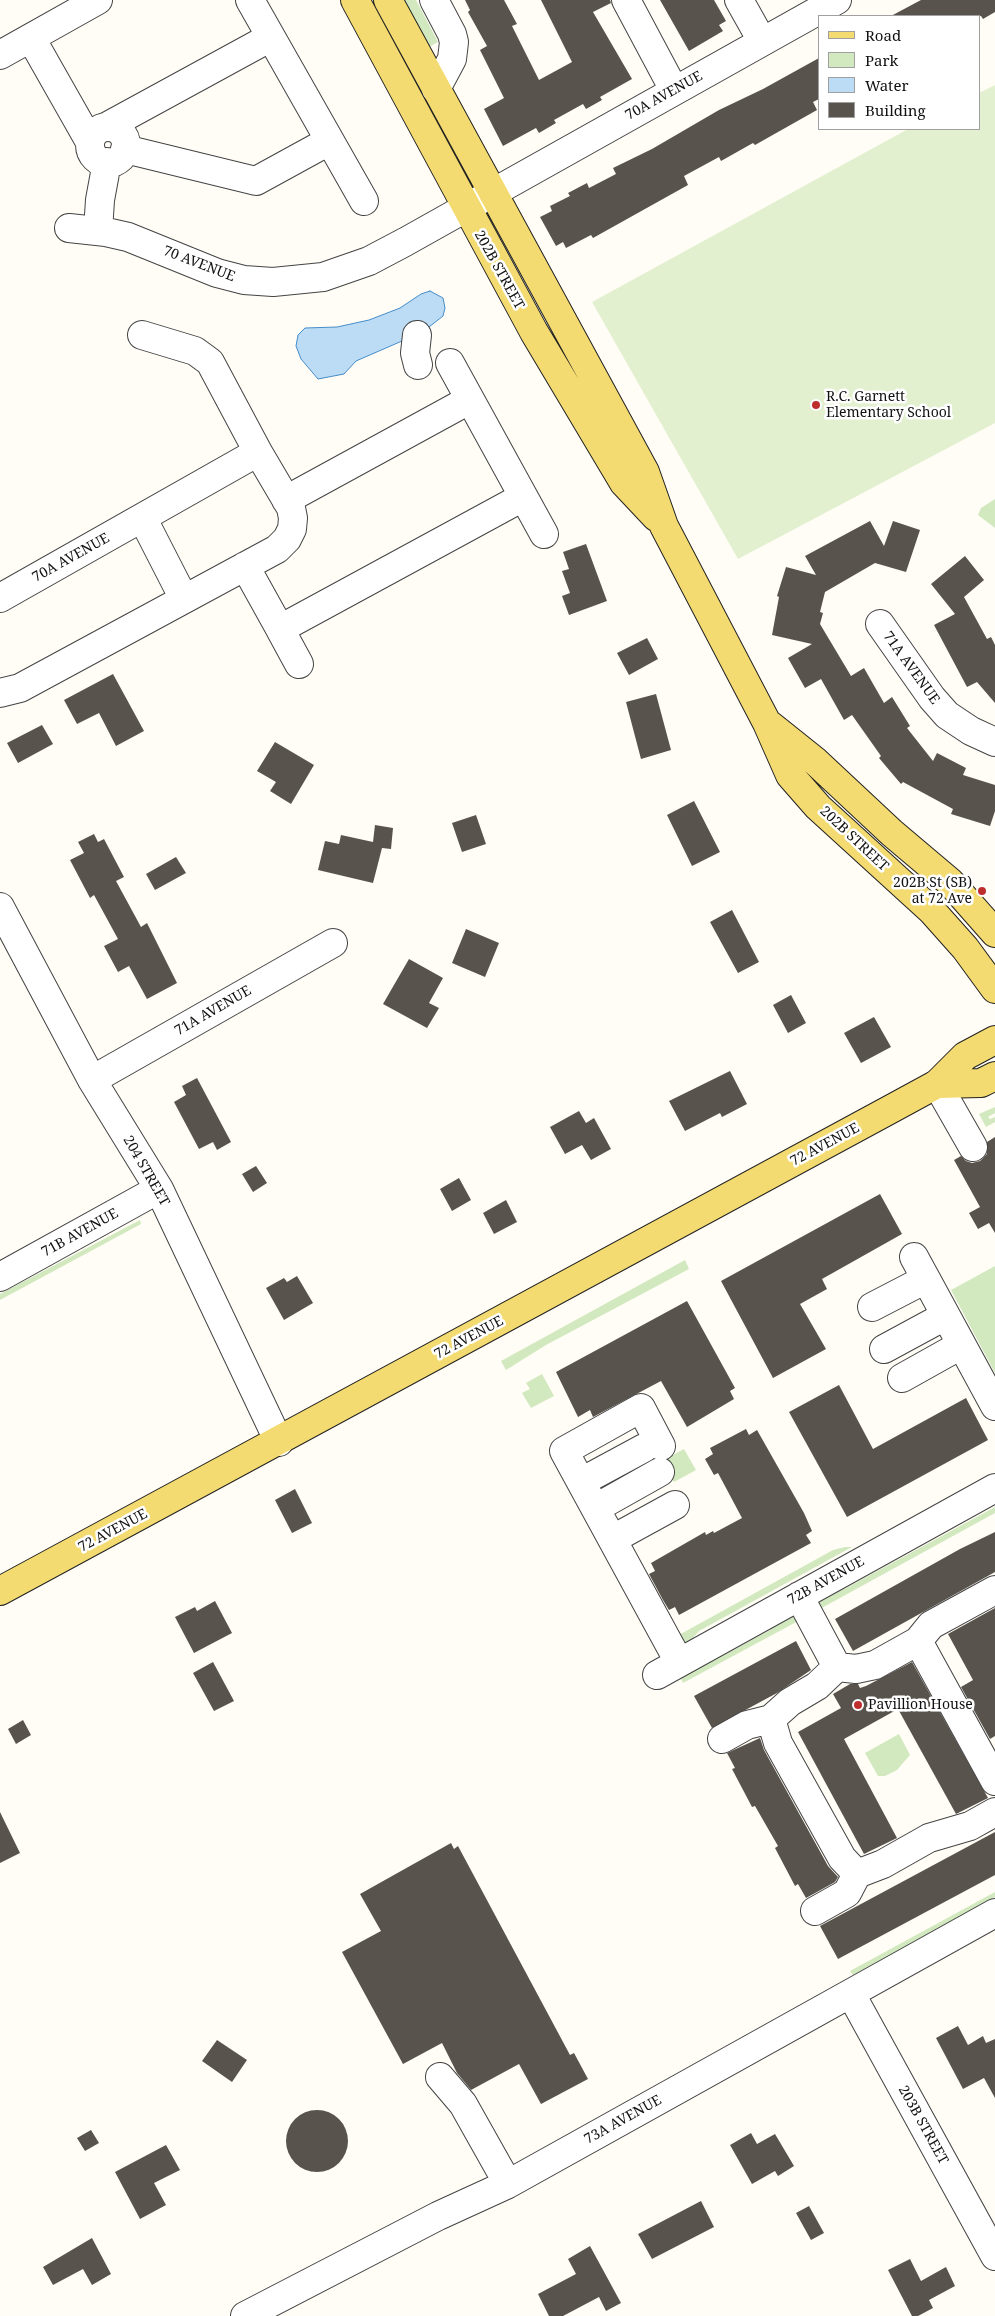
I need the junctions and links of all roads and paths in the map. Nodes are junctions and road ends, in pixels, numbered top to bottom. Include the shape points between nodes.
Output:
1 (98, 0) edge
2 (250, 0) edge
3 (355, 0) edge
4 (388, 0) edge
5 (434, 0) edge
6 (626, 0) edge
7 (739, 0) edge
8 (837, 0) edge
9 (271, 37) junction
10 (31, 38) junction
11 (762, 41) junction
12 (0, 55) edge
13 (436, 89) junction
14 (674, 90) junction
15 (98, 134) junction
16 (330, 141) junction
17 (116, 156) junction
18 (492, 193) junction
19 (364, 201) dead end
20 (466, 208) junction
21 (69, 228) dead end
22 (98, 231) junction
23 (142, 335) dead end
24 (417, 335) dead end
25 (450, 363) dead end
26 (418, 365) dead end
27 (469, 400) junction
28 (258, 452) junction
29 (523, 497) junction
30 (286, 500) junction
31 (143, 519) junction
32 (664, 526) junction
33 (544, 534) dead end
34 (245, 566) junction
35 (0, 598) edge
36 (184, 599) junction
37 (880, 624) dead end
38 (280, 629) junction
39 (299, 664) dead end
40 (0, 693) edge
41 (767, 723) junction
42 (995, 742) edge
43 (0, 907) edge
44 (995, 933) edge
45 (333, 943) dead end
46 (995, 990) edge
47 (995, 1040) edge
48 (995, 1076) edge
49 (92, 1080) junction
50 (937, 1084) junction
51 (973, 1147) dead end
52 (159, 1189) junction
53 (0, 1277) edge
54 (872, 1306) dead end
55 (945, 1316) junction
56 (961, 1345) junction
57 (884, 1349) dead end
58 (902, 1378) dead end
59 (995, 1406) edge
60 (279, 1442) junction
61 (655, 1455) junction
62 (582, 1482) junction
63 (995, 1488) edge
64 (675, 1505) dead end
65 (596, 1508) junction
66 (613, 1539) junction
67 (995, 1590) edge
68 (0, 1591) edge
69 (799, 1596) junction
70 (918, 1641) junction
71 (837, 1667) junction
72 (771, 1719) junction
73 (722, 1739) dead end
74 (995, 1781) edge
75 (995, 1812) edge
76 (857, 1874) junction
77 (815, 1911) dead end
78 (995, 1913) edge
79 (851, 1994) junction
80 (440, 2078) dead end
81 (508, 2184) junction
82 (995, 2256) edge
83 (245, 2316) edge

1 - 10 street
2 - 9 street
3 - 20 main road, 202B STREET
4 - 13 main road, 202B STREET
5 - 13 street via 454,42 452,59
6 - 14 street
7 - 11 street
8 - 11 street, 70A AVENUE
9 - 15 street
9 - 16 street
10 - 12 street
10 - 15 street
11 - 14 street, 70A AVENUE
13 - 18 main road, 202B STREET
14 - 18 street, 70A AVENUE
15 - 17 street via 117,129 121,133 124,138
16 - 17 street via 256,181
16 - 19 street
17 - 22 street via 100,200
18 - 20 street, 70 AVENUE
18 - 32 main road, 202B STREET via 644,472
20 - 22 street, 70 AVENUE via 369,261 299,281 244,280 217,273 128,237
20 - 32 main road, 202B STREET via 534,332 624,483
21 - 22 street, 70 AVENUE
23 - 28 street via 195,351 210,362
24 - 26 street via 415,353
25 - 27 street
27 - 29 street
27 - 30 street
28 - 30 street
28 - 31 street, 70A AVENUE
29 - 33 street
29 - 38 street
30 - 34 street via 293,518 287,539 277,549
31 - 35 street, 70A AVENUE
31 - 36 street
32 - 41 main road, 202B STREET
34 - 36 street
34 - 38 street
36 - 40 street via 20,688
37 - 42 street, 71A AVENUE via 947,715
38 - 39 street
41 - 44 main road, 202B STREET via 815,761 943,875
41 - 46 main road, 202B STREET via 790,775 805,793 932,911
43 - 49 street, 204 STREET
45 - 49 street, 71A AVENUE
47 - 50 main road, 72 AVENUE via 965,1056
48 - 50 main road, 72 AVENUE via 981,1083
49 - 52 street, 204 STREET
50 - 51 street
50 - 60 main road, 72 AVENUE
52 - 53 street, 71B AVENUE
52 - 60 street, 204 STREET
54 - 55 street via 920,1268
55 - 56 street
55 - 57 street
56 - 58 street
56 - 59 street
60 - 68 main road, 72 AVENUE
61 - 62 street
61 - 62 street via 641,1408 572,1435 564,1451
61 - 65 street
62 - 65 street
63 - 69 street, 72B AVENUE
64 - 66 street
65 - 66 street
66 - 69 street, 72B AVENUE via 668,1668
67 - 70 street via 931,1625
69 - 71 street
70 - 71 street via 866,1668
70 - 74 street
71 - 72 street via 817,1686 790,1702
72 - 73 street via 747,1726
72 - 76 street via 778,1743 837,1850
75 - 76 street via 970,1826 929,1838 883,1864
76 - 77 street via 846,1892
78 - 79 street, 73A AVENUE
79 - 81 street, 73A AVENUE
79 - 82 street, 203B STREET
80 - 81 street via 463,2104
81 - 83 street, 73A AVENUE via 438,2216

